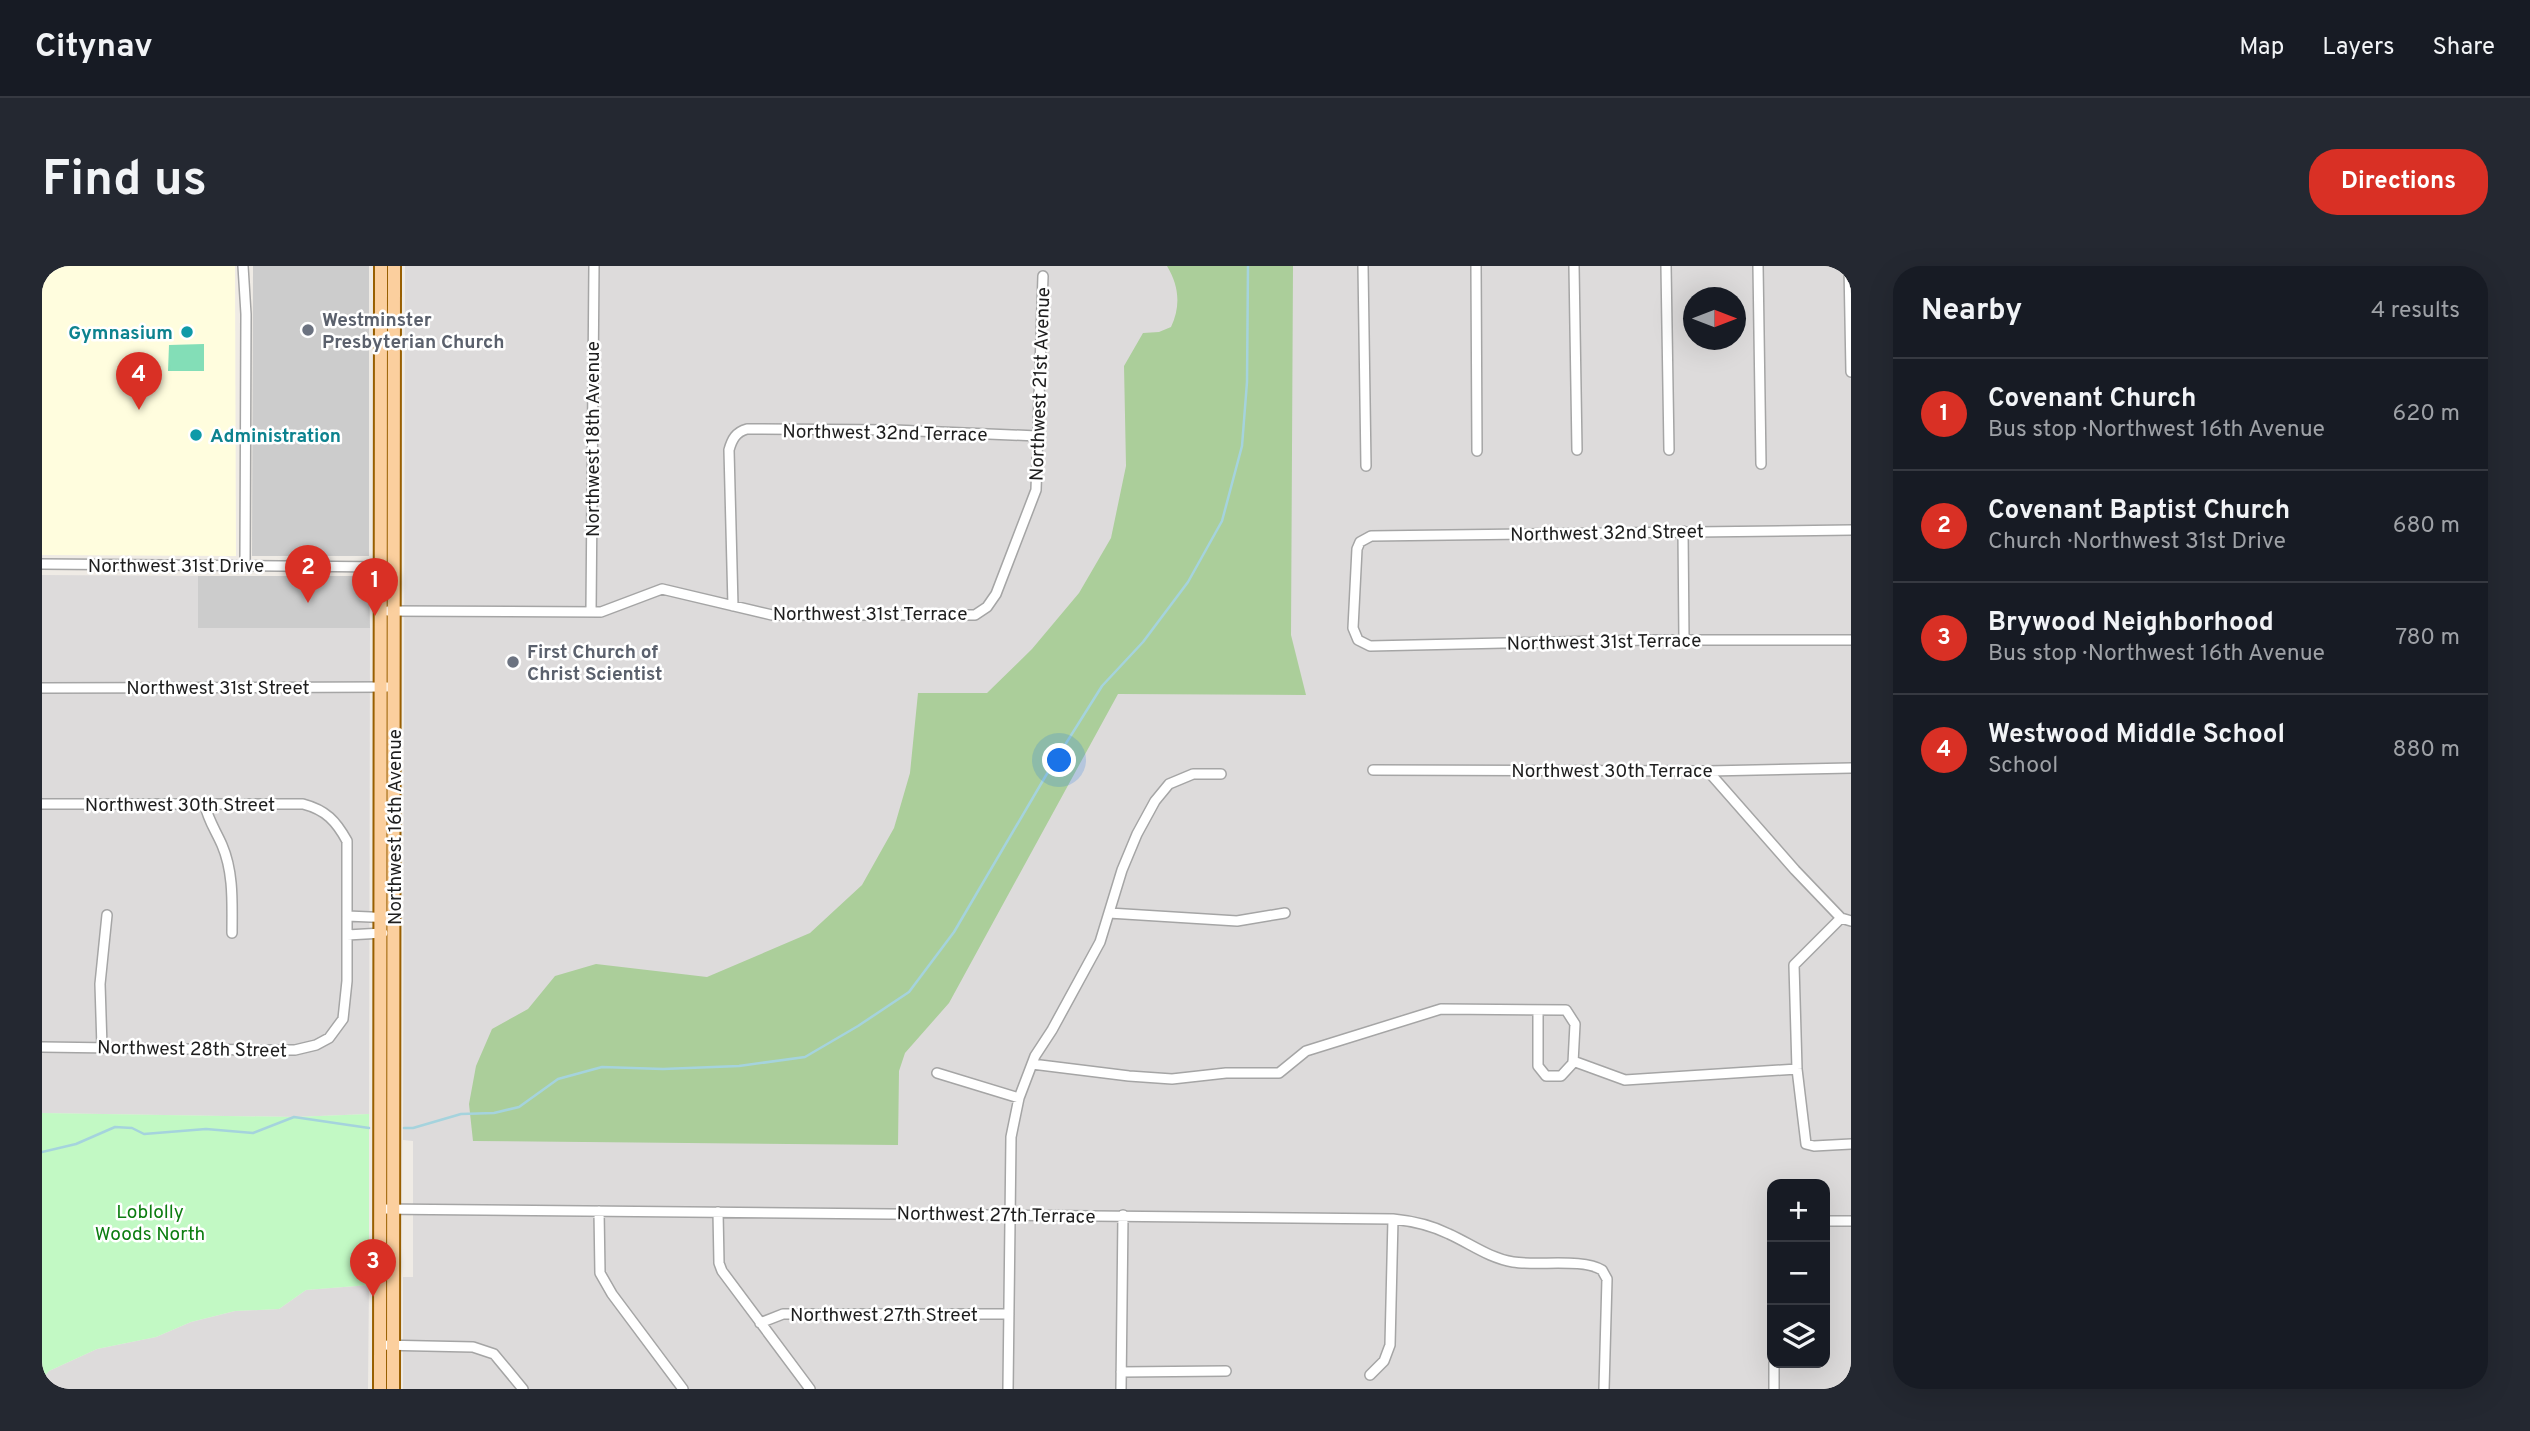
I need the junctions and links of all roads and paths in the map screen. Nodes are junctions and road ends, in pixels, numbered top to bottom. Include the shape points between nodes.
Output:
1 (243, 266) edge
2 (381, 266) edge
3 (394, 266) edge
4 (594, 266) edge
5 (1363, 266) edge
6 (1476, 266) edge
7 (1574, 266) edge
8 (1666, 266) edge
9 (1758, 266) edge
10 (1849, 266) edge
11 (1042, 276) dead end
12 (1851, 372) edge
13 (387, 411) junction
14 (1037, 436) junction
15 (1577, 450) dead end
16 (1669, 450) dead end
17 (1477, 451) dead end
18 (1761, 464) dead end
19 (1366, 466) dead end
20 (1851, 530) edge
21 (1683, 531) junction
22 (42, 564) edge
23 (245, 565) junction
24 (380, 566) junction
25 (394, 567) junction
26 (733, 606) junction
27 (987, 607) joint
28 (380, 611) junction
29 (394, 611) junction
30 (591, 612) junction
31 (1358, 640) joint
32 (1684, 640) junction
33 (1851, 640) edge
34 (380, 687) junction
35 (394, 687) junction
36 (42, 688) edge
37 (1851, 768) edge
38 (1373, 770) dead end
39 (1708, 771) junction
40 (1221, 774) dead end
41 (42, 804) edge
42 (205, 805) junction
43 (1109, 913) junction
44 (1285, 913) dead end
45 (107, 915) dead end
46 (347, 916) junction
47 (380, 918) junction
48 (1846, 920) edge
49 (394, 924) junction
50 (232, 933) dead end
51 (380, 933) junction
52 (347, 934) junction
53 (1538, 1010) junction
54 (42, 1047) edge
55 (102, 1047) junction
56 (1573, 1061) junction
57 (1032, 1064) junction
58 (387, 1067) junction
59 (1797, 1069) junction
60 (937, 1073) dead end
61 (1018, 1098) junction
62 (1851, 1144) edge
63 (386, 1209) junction
64 (599, 1211) junction
65 (718, 1212) junction
66 (1010, 1214) junction
67 (1123, 1215) junction
68 (1393, 1219) junction
69 (1830, 1221) edge
70 (1851, 1221) edge
71 (1009, 1314) junction
72 (760, 1323) junction
73 (386, 1345) junction
74 (1774, 1368) edge
75 (1226, 1371) dead end
76 (1121, 1372) junction
77 (1370, 1375) dead end
78 (380, 1389) edge
79 (393, 1389) edge
80 (523, 1389) edge
81 (683, 1389) edge
82 (810, 1389) edge
83 (1009, 1389) edge
84 (1121, 1389) edge
85 (1604, 1389) edge
86 (1774, 1389) edge

1 - 23 street
2 - 13 main road, Northwest 16th Avenue
3 - 13 main road, Northwest 16th Avenue
4 - 30 street, Northwest 18th Avenue
5 - 19 street
6 - 17 street
7 - 15 street
8 - 16 street
9 - 18 street
10 - 12 street
11 - 14 street, Northwest 21st Avenue
13 - 24 main road, Northwest 16th Avenue
13 - 25 main road, Northwest 16th Avenue
14 - 26 street, Northwest 32nd Terrace via 747,429 734,436 729,450
14 - 27 street, Northwest 21st Avenue via 1036,490
20 - 21 street, Northwest 32nd Street
21 - 31 street, Northwest 32nd Street via 1364,538 1357,548 1353,628
21 - 32 street
22 - 23 street, Northwest 31st Drive
23 - 24 street, Northwest 31st Drive
24 - 25 street, Northwest 31st Drive
24 - 28 main road, Northwest 16th Avenue
25 - 29 main road, Northwest 16th Avenue
26 - 27 street, Northwest 31st Terrace via 772,615 975,615
26 - 30 street, Northwest 31st Terrace via 662,589
28 - 29 street, Northwest 31st Terrace
28 - 34 main road, Northwest 16th Avenue
29 - 30 street, Northwest 31st Terrace
29 - 35 main road, Northwest 16th Avenue
31 - 32 street, Northwest 31st Terrace via 1370,646
32 - 33 street, Northwest 31st Terrace
34 - 35 street, Northwest 31st Street
34 - 36 street, Northwest 31st Street
34 - 47 main road, Northwest 16th Avenue
35 - 49 main road, Northwest 16th Avenue
37 - 39 street, Northwest 30th Terrace
38 - 39 street, Northwest 30th Terrace
39 - 48 street
40 - 43 street via 1193,774 1169,783 1137,834
41 - 42 street, Northwest 30th Street
42 - 46 street, Northwest 30th Street via 303,804 337,821 347,841
42 - 50 street via 230,870
43 - 44 street via 1237,921
43 - 57 street via 1100,942
45 - 55 street via 100,984
46 - 47 street
46 - 52 street
47 - 49 street
47 - 51 main road, Northwest 16th Avenue
48 - 59 street via 1794,965
49 - 51 street
49 - 58 main road, Northwest 16th Avenue
51 - 52 street
51 - 58 main road, Northwest 16th Avenue
52 - 55 street, Northwest 28th Street via 344,1019 316,1045 295,1050
53 - 56 street via 1566,1010 1575,1024
53 - 56 street via 1538,1066 1546,1076 1561,1076
53 - 57 street via 1441,1009 1306,1051 1279,1073 1172,1079
54 - 55 street, Northwest 28th Street
56 - 59 street via 1625,1080
57 - 61 street
58 - 63 main road, Northwest 16th Avenue
59 - 62 street via 1806,1144
60 - 61 street
61 - 66 street via 1011,1137
63 - 64 street, Northwest 27th Terrace
63 - 73 main road, Northwest 16th Avenue
64 - 65 street, Northwest 27th Terrace
64 - 81 street via 600,1273
65 - 66 street, Northwest 27th Terrace
65 - 72 street via 722,1272
66 - 67 street, Northwest 27th Terrace
66 - 71 street
67 - 68 street, Northwest 27th Terrace
67 - 76 street
68 - 77 street via 1390,1345 1384,1361
68 - 85 street, Northwest 27th Terrace via 1419,1222 1501,1259 1588,1264 1602,1270 1607,1279
69 - 70 street
71 - 72 street, Northwest 27th Street via 783,1314
71 - 83 street
72 - 82 street
73 - 78 main road, Northwest 16th Avenue
73 - 79 main road, Northwest 16th Avenue
73 - 80 street via 473,1347 494,1354
74 - 86 street
75 - 76 street
76 - 84 street

